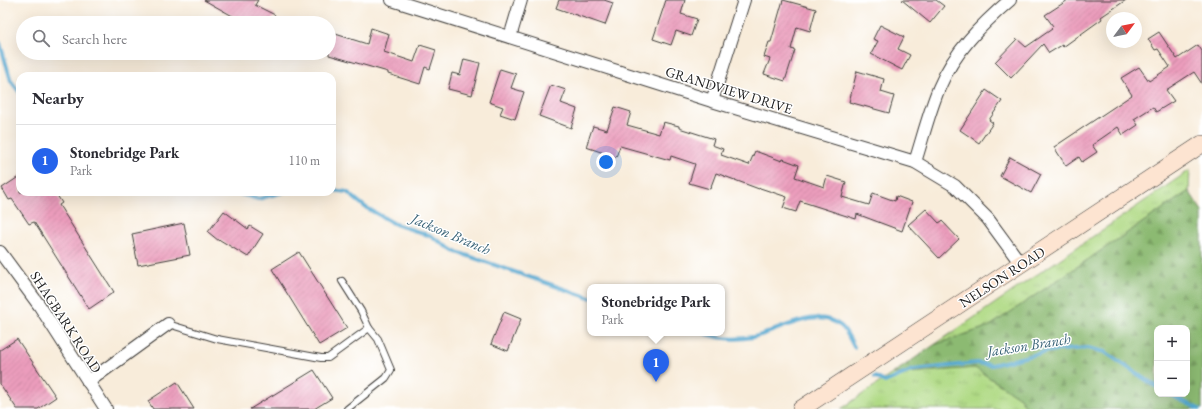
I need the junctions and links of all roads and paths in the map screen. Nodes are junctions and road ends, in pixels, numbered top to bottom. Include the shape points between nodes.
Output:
1 (392, 0) edge
2 (521, 0) edge
3 (744, 0) edge
4 (1010, 0) edge
5 (510, 37) junction
6 (712, 101) junction
7 (1202, 144) edge
8 (915, 162) junction
9 (0, 252) edge
10 (1020, 264) junction
11 (342, 281) dead end
12 (168, 324) joint
13 (369, 328) junction
14 (88, 382) junction
15 (106, 409) edge
16 (347, 409) edge
17 (801, 409) edge

1 - 5 street, GRANDVIEW DRIVE
2 - 5 street
3 - 6 street
4 - 8 street via 983,23 957,55 939,87
5 - 6 street, GRANDVIEW DRIVE
6 - 8 street, GRANDVIEW DRIVE
7 - 10 street, NELSON ROAD
8 - 10 street, GRANDVIEW DRIVE via 960,192 988,219
9 - 14 street, SHAGBARK ROAD via 39,305
10 - 17 street, NELSON ROAD
11 - 13 lane
12 - 13 lane via 217,339 321,358 328,358
12 - 14 street
13 - 16 lane via 378,339 391,370 386,378
14 - 15 street, SHAGBARK ROAD

